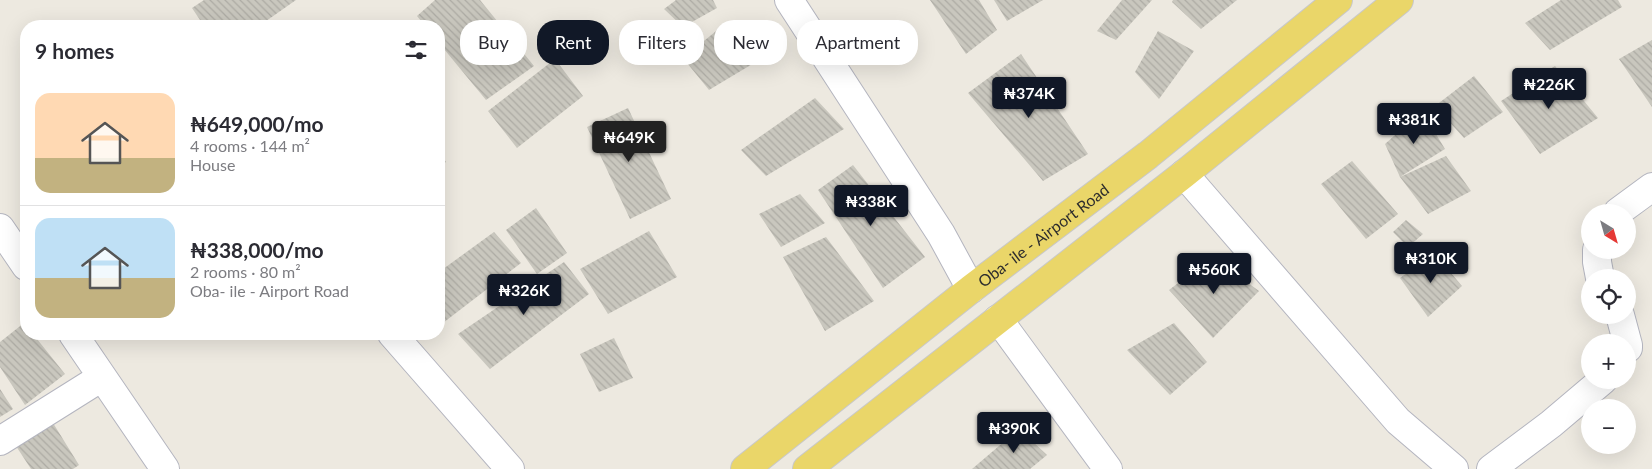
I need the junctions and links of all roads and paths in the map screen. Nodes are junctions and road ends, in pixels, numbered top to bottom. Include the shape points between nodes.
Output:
1 (789, 0) edge
2 (1338, 0) edge
3 (1399, 0) edge
4 (1184, 174) junction
5 (1652, 187) edge
6 (1629, 204) edge
7 (0, 228) edge
8 (20, 257) edge
9 (971, 289) junction
10 (998, 318) junction
11 (77, 340) edge
12 (397, 340) edge
13 (102, 377) junction
14 (1592, 389) edge
15 (0, 441) edge
16 (165, 469) edge
17 (510, 469) edge
18 (745, 469) edge
19 (807, 469) edge
20 (1108, 469) edge
21 (1454, 469) edge
22 (1491, 469) edge

1 - 9 street via 941,234
2 - 9 main road, Oba- ile - Airport Road via 1148,155
3 - 4 main road
4 - 10 main road
4 - 21 street via 1398,421
5 - 6 street
7 - 8 street
9 - 18 main road, Oba- ile - Airport Road
10 - 19 main road
10 - 20 street
11 - 13 street
12 - 17 street
13 - 15 street
13 - 16 street
14 - 22 street

